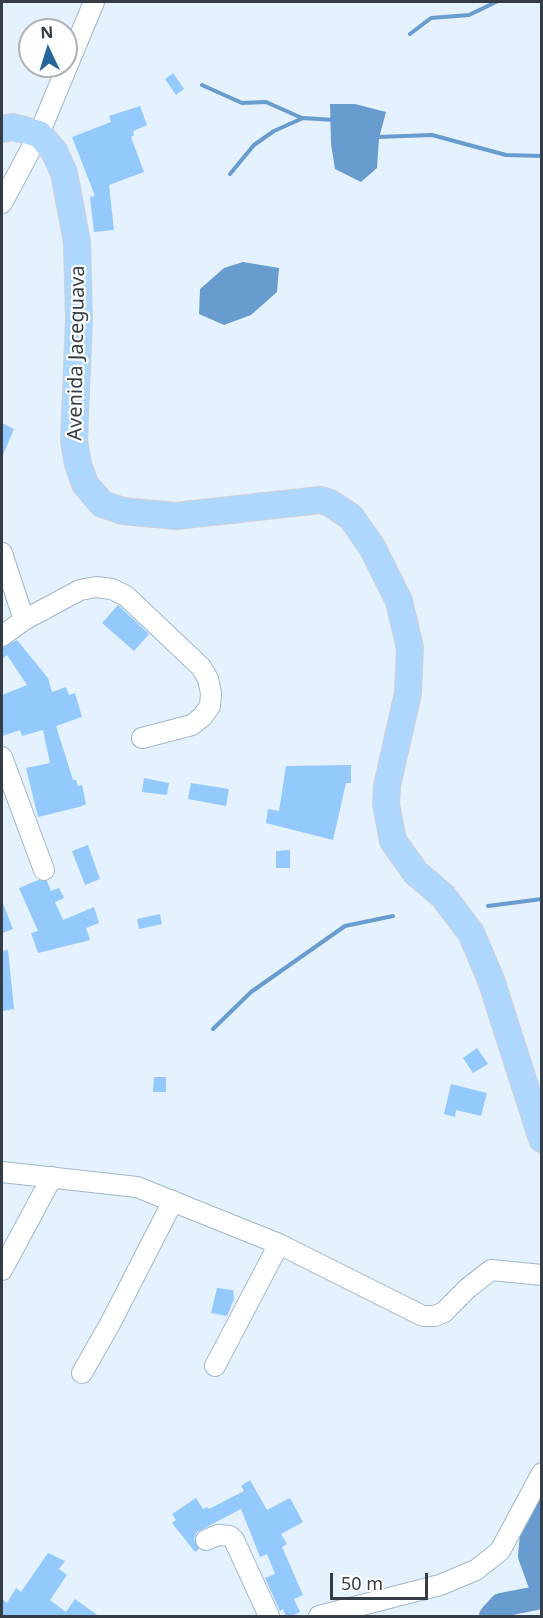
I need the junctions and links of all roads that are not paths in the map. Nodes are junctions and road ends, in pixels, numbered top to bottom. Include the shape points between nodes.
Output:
1 (94, 2) edge
2 (2, 129) edge
3 (39, 134) junction
4 (2, 203) edge
5 (2, 553) edge
6 (24, 620) junction
7 (2, 636) edge
8 (142, 738) dead end
9 (2, 757) edge
10 (44, 870) dead end
11 (542, 1139) edge
12 (2, 1172) edge
13 (52, 1177) junction
14 (173, 1201) junction
15 (279, 1244) junction
16 (2, 1270) edge
17 (542, 1275) edge
18 (215, 1366) dead end
19 (82, 1373) dead end
20 (542, 1473) edge
21 (206, 1540) dead end
22 (340, 1613) edge
23 (269, 1617) edge
24 (319, 1617) edge

1 - 3 street
2 - 3 main road via 13,127
3 - 4 street
3 - 11 main road, Avenida Jaceguava via 54,151 64,172 77,242 79,319 74,441 85,484 102,504 148,515 196,514 320,500 342,510 362,532 399,601 410,648 408,693 387,786 393,841 416,873 443,896 471,933 491,980
5 - 6 street
6 - 7 street
6 - 8 street via 80,590 112,589 126,596 201,668 211,693 210,706 202,717 192,725
9 - 10 street
12 - 13 street
13 - 14 street via 137,1187
13 - 16 street
14 - 15 street
14 - 19 street
15 - 17 street via 423,1316 444,1312 491,1270
15 - 18 street
20 - 22 street via 510,1536 488,1562 459,1578
21 - 23 street via 218,1535 234,1540
22 - 24 street

